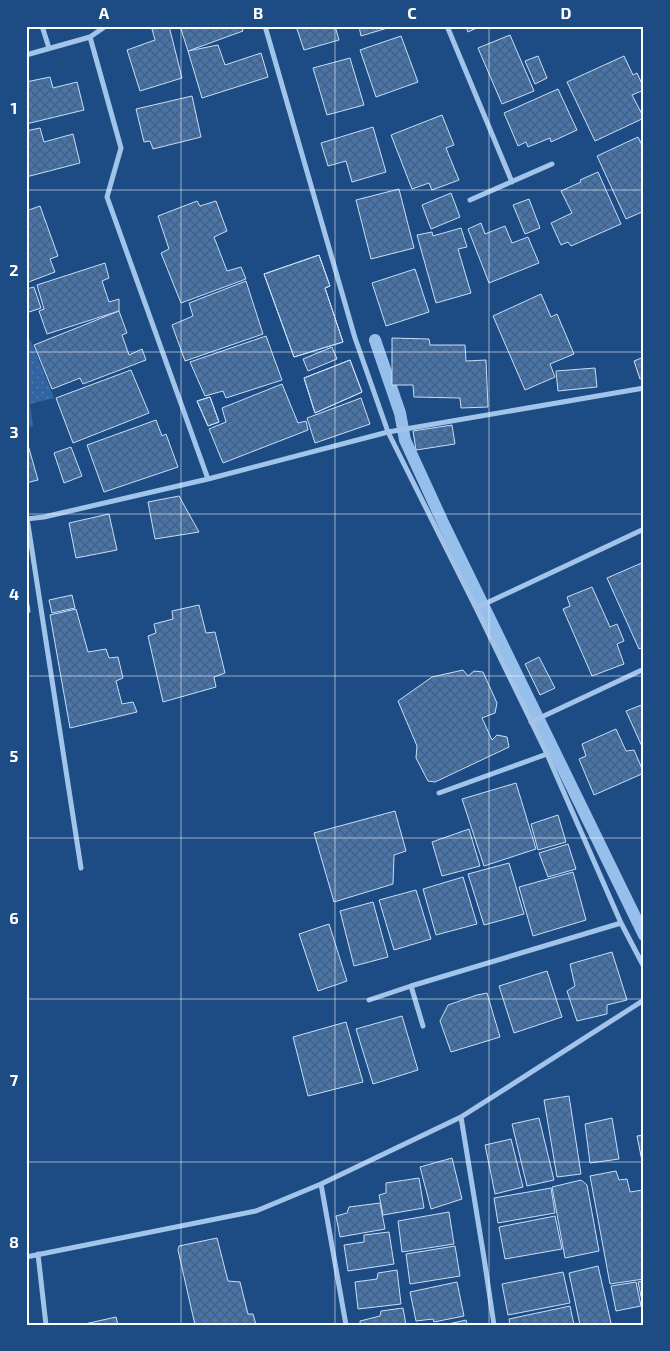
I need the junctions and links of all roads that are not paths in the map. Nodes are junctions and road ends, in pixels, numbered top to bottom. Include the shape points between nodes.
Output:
1 (42, 26) edge
2 (106, 26) edge
3 (265, 26) edge
4 (447, 26) edge
5 (90, 37) junction
6 (49, 48) junction
7 (26, 55) edge
8 (552, 164) dead end
9 (512, 182) junction
10 (470, 200) dead end
11 (644, 388) edge
12 (390, 432) junction
13 (208, 479) junction
14 (27, 518) edge
15 (644, 529) edge
16 (477, 608) junction
17 (644, 670) edge
18 (532, 722) junction
19 (547, 754) junction
20 (439, 793) dead end
21 (81, 868) dead end
22 (621, 923) junction
23 (644, 967) edge
24 (411, 986) junction
25 (369, 1000) dead end
26 (644, 1000) edge
27 (423, 1026) dead end
28 (462, 1117) junction
29 (321, 1184) junction
30 (38, 1254) junction
31 (26, 1257) edge
32 (46, 1325) edge
33 (346, 1325) edge
34 (494, 1325) edge

1 - 6 street
2 - 5 street
3 - 12 street via 355,338
4 - 9 street
5 - 6 street
5 - 13 street via 121,148 107,197
6 - 7 street
8 - 9 street
9 - 10 street
11 - 12 street
12 - 13 street
12 - 16 street
13 - 14 street via 44,517
14 - 21 street
15 - 16 street
16 - 18 street
17 - 18 street
18 - 19 street
19 - 20 street
19 - 22 street
22 - 23 street
22 - 24 street
24 - 25 street
24 - 27 street
26 - 28 street
28 - 29 street
28 - 34 street
29 - 30 street via 256,1211
29 - 33 street
30 - 31 street
30 - 32 street

